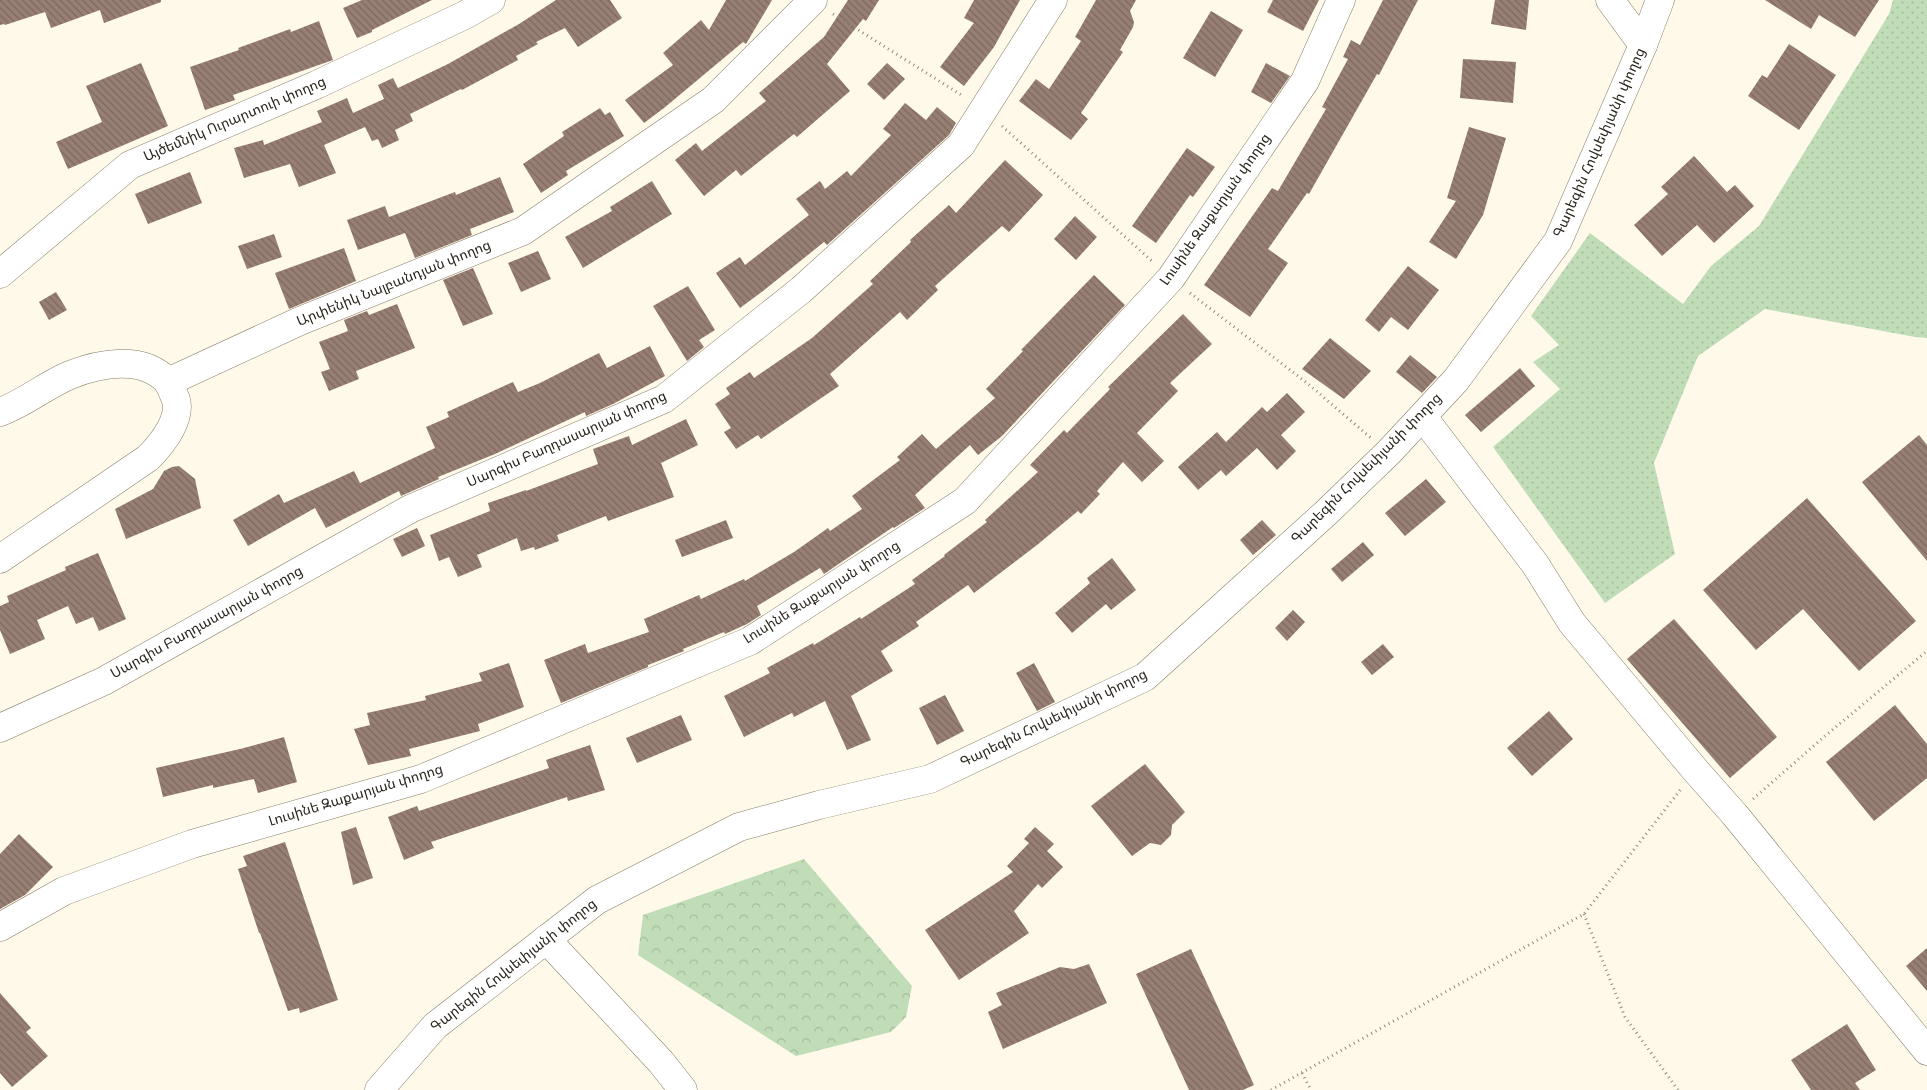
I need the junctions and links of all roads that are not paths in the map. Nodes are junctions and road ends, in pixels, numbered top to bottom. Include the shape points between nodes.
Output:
1 (492, 0) edge
2 (813, 0) edge
3 (1053, 0) edge
4 (1341, 0) edge
5 (1610, 0) edge
6 (1659, 1) edge
7 (1643, 44) junction
8 (0, 274) edge
9 (168, 382) junction
10 (0, 412) edge
11 (1422, 417) junction
12 (0, 559) edge
13 (0, 728) edge
14 (0, 927) edge
15 (546, 939) junction
16 (1927, 1051) edge
17 (378, 1090) edge
18 (683, 1090) edge

1 - 8 street, Այծեմնիկ Ուրարտուի փողոց via 316,85 130,165
2 - 9 street, Արփենիկ Նալբանդյան փողոց via 713,100 523,231 300,321
3 - 13 street, Սարգիս Բաղդասարյան փողոց via 961,145 801,290 664,399 410,509 104,681
4 - 14 street, Լուսինե Զաքարյան փողոց via 1304,81 1171,278 965,501 750,641 421,779 192,844 64,891
5 - 7 street
6 - 7 street, Գարեգին Հովսեփյանի փողոց
7 - 11 street, Գարեգին Հովսեփյանի փողոց via 1558,242 1456,380
9 - 10 street via 141,366 99,366 70,375
9 - 12 street via 176,398 176,413 172,427 158,448 98,494
11 - 15 street, Գարեգին Հովսեփյանի փողոց via 1327,512 1145,677 930,779 739,827 597,900
11 - 16 street via 1535,564 1572,623 1735,815
15 - 17 street, Գարեգին Հովսեփյանի փողոց via 435,1026
15 - 18 street via 661,1062

